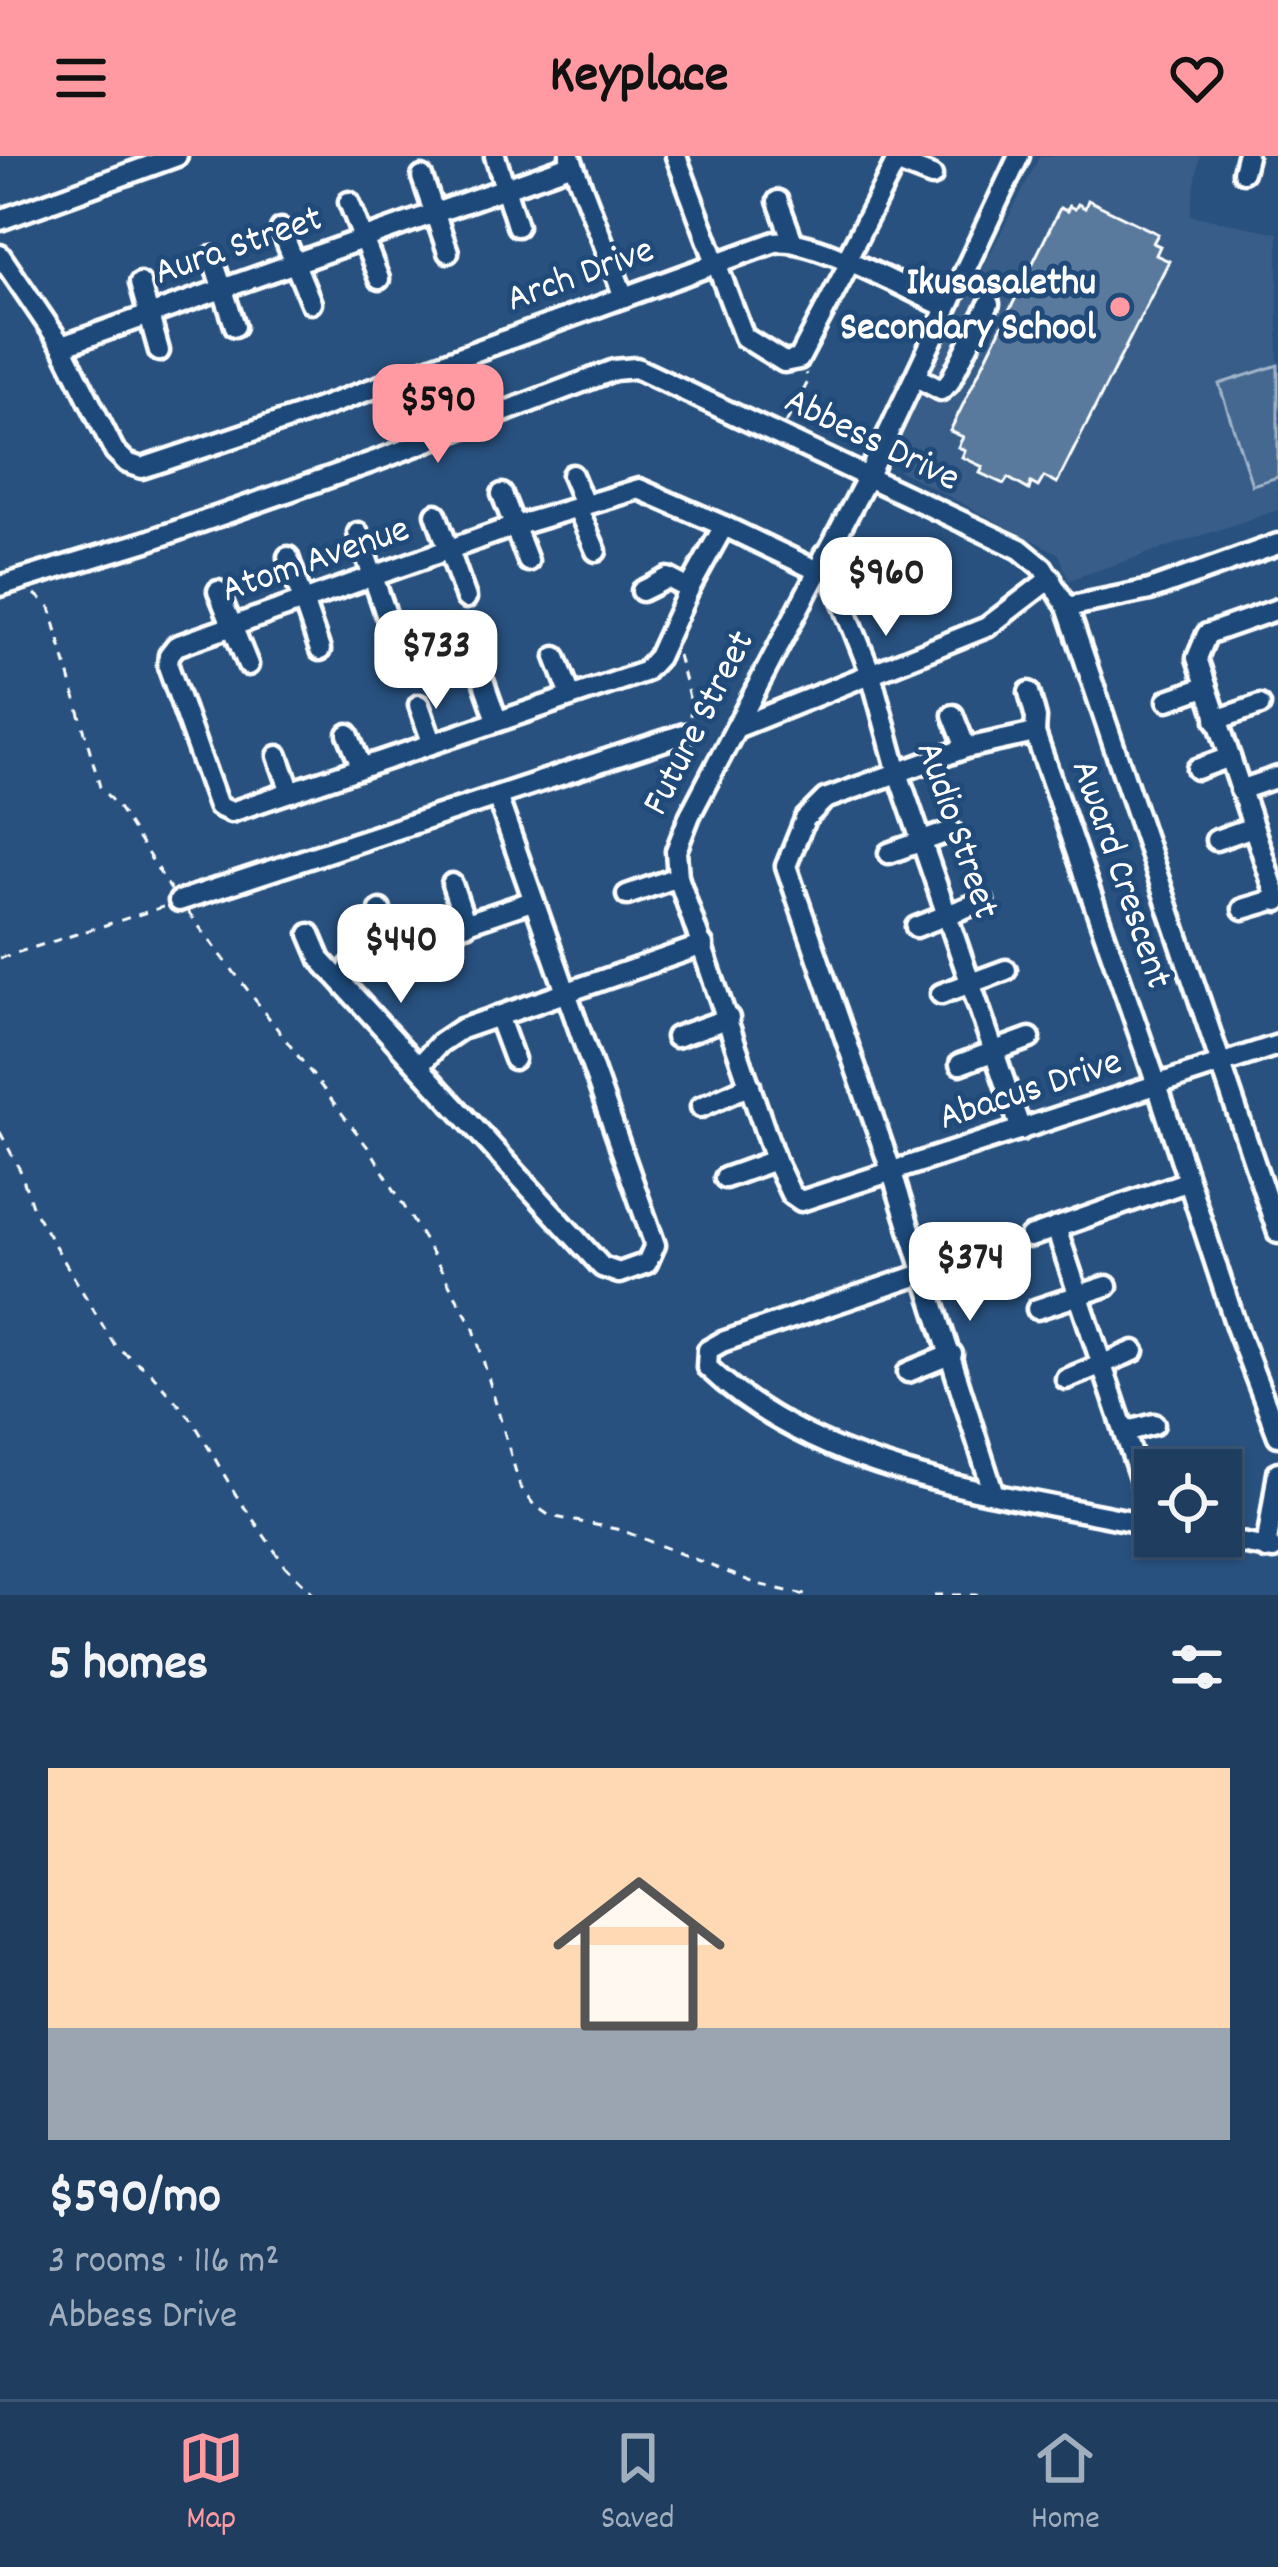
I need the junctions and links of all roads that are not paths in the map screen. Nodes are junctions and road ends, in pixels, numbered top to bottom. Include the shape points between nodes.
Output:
1 (177, 156) edge
2 (495, 156) edge
3 (676, 156) edge
4 (1019, 156) edge
5 (898, 159) edge
6 (571, 160) edge
7 (932, 176) dead end
8 (422, 177) dead end
9 (505, 187) junction
10 (778, 200) dead end
11 (350, 202) dead end
12 (435, 214) junction
13 (0, 220) edge
14 (517, 226) dead end
15 (280, 229) dead end
16 (364, 239) junction
17 (791, 239) junction
18 (448, 252) dead end
19 (0, 255) edge
20 (212, 257) dead end
21 (294, 263) junction
22 (716, 263) junction
23 (847, 263) junction
24 (379, 279) dead end
25 (140, 283) dead end
26 (224, 290) junction
27 (624, 297) junction
28 (311, 303) dead end
29 (989, 304) dead end
30 (946, 307) junction
31 (148, 314) junction
32 (235, 326) dead end
33 (62, 346) junction
34 (159, 351) dead end
35 (916, 377) junction
36 (572, 475) dead end
37 (867, 478) junction
38 (502, 494) dead end
39 (580, 505) junction
40 (436, 514) dead end
41 (515, 526) junction
42 (724, 526) junction
43 (358, 533) dead end
44 (1278, 544) edge
45 (448, 551) junction
46 (596, 551) dead end
47 (288, 557) dead end
48 (527, 561) dead end
49 (820, 562) junction
50 (374, 576) junction
51 (1052, 578) junction
52 (7, 584) edge
53 (689, 589) junction
54 (218, 591) dead end
55 (643, 591) dead end
56 (466, 598) dead end
57 (303, 601) junction
58 (1067, 607) junction
59 (1278, 609) edge
60 (233, 626) junction
61 (390, 626) dead end
62 (320, 650) dead end
63 (556, 657) dead end
64 (248, 665) dead end
65 (871, 674) junction
66 (484, 683) dead end
67 (1205, 688) junction
68 (1029, 692) dead end
69 (571, 696) junction
70 (1168, 700) dead end
71 (1259, 704) dead end
72 (419, 705) dead end
73 (953, 716) dead end
74 (1216, 719) junction
75 (497, 720) junction
76 (736, 728) junction
77 (1035, 733) junction
78 (348, 734) dead end
79 (684, 734) road end
80 (432, 742) junction
81 (966, 748) junction
82 (278, 756) dead end
83 (1230, 758) junction
84 (361, 766) junction
85 (1197, 769) dead end
86 (898, 773) junction
87 (1278, 777) edge
88 (1240, 790) junction
89 (291, 792) junction
90 (497, 796) junction
91 (1253, 827) junction
92 (952, 831) dead end
93 (1216, 840) dead end
94 (922, 842) junction
95 (890, 853) dead end
96 (1271, 858) edge
97 (678, 877) junction
98 (452, 884) dead end
99 (627, 895) dead end
100 (1278, 900) edge
101 (179, 901) road end
102 (532, 902) junction
103 (982, 902) dead end
104 (1243, 909) dead end
105 (380, 910) dead end
106 (948, 915) junction
107 (466, 925) junction
108 (916, 927) dead end
109 (310, 934) dead end
110 (703, 945) junction
111 (395, 948) junction
112 (1006, 970) dead end
113 (343, 981) junction
114 (971, 981) junction
115 (564, 992) junction
116 (941, 994) dead end
117 (498, 1016) junction
118 (729, 1018) junction
119 (676, 1037) dead end
120 (1030, 1038) dead end
121 (1278, 1045) edge
122 (994, 1053) junction
123 (514, 1059) dead end
124 (961, 1064) dead end
125 (420, 1065) junction
126 (1220, 1066) junction
127 (750, 1085) junction
128 (1157, 1085) junction
129 (700, 1107) dead end
130 (1021, 1130) junction
131 (775, 1160) junction
132 (892, 1173) junction
133 (725, 1178) dead end
134 (1186, 1182) junction
135 (806, 1202) joint
136 (1056, 1228) junction
137 (1278, 1233) edge
138 (1030, 1238) dead end
139 (922, 1274) junction
140 (1107, 1286) dead end
141 (1079, 1295) junction
142 (1036, 1309) dead end
143 (1134, 1351) dead end
144 (952, 1354) junction
145 (1100, 1365) junction
146 (908, 1372) dead end
147 (1066, 1378) dead end
148 (1154, 1424) dead end
149 (1125, 1432) junction
150 (1278, 1436) edge
151 (1134, 1460) edge
152 (1278, 1472) edge
153 (993, 1491) junction
154 (1134, 1521) edge
155 (1242, 1543) edge
156 (1272, 1549) edge

1 - 13 street
2 - 9 street
3 - 22 street
4 - 30 street, Future Street
5 - 7 street
5 - 23 street
6 - 9 street, Aura Street
6 - 27 street
8 - 12 street
9 - 12 street, Aura Street
9 - 14 street
10 - 17 street
11 - 16 street
12 - 16 street, Aura Street
12 - 18 street
15 - 21 street
16 - 21 street, Aura Street
16 - 24 street
17 - 22 street, Arch Drive
17 - 23 street
19 - 33 street, Arch Drive
20 - 26 street
21 - 26 street, Aura Street
21 - 28 street
22 - 23 street via 744,337 784,362 799,359
22 - 27 street, Arch Drive
23 - 30 street
25 - 31 street
26 - 31 street, Aura Street
26 - 32 street
27 - 33 street, Arch Drive via 142,467 127,463 105,435
29 - 35 street via 950,383 941,390
30 - 35 street, Future Street
31 - 33 street, Aura Street
31 - 34 street
35 - 37 street, Future Street
36 - 39 street
37 - 49 street, Future Street
37 - 51 street, Abbess Drive via 1020,549
37 - 52 street, Abbess Drive via 644,368 614,370 378,460
38 - 41 street
39 - 41 street, Atom Avenue
39 - 42 street, Atom Avenue via 645,489
39 - 46 street
40 - 45 street
41 - 45 street, Atom Avenue
41 - 48 street
42 - 49 street
42 - 53 street, Atom Avenue
43 - 50 street
44 - 58 street via 1150,590
45 - 50 street, Atom Avenue
45 - 56 street
47 - 57 street
49 - 65 street, Audio Street
49 - 76 street, Future Street
50 - 57 street, Atom Avenue
50 - 61 street
51 - 58 street, Abbess Drive
51 - 65 street via 987,627
53 - 55 street via 668,578
53 - 69 street, Atom Avenue via 644,672
54 - 60 street
57 - 60 street, Atom Avenue
57 - 62 street
58 - 126 street, Abbess Drive
59 - 67 street via 1207,634 1197,658
60 - 64 street
60 - 89 street, Atom Avenue via 180,644 168,666 218,806 231,812
63 - 69 street
65 - 76 street
65 - 86 street, Audio Street
66 - 75 street
67 - 70 street
67 - 74 street
68 - 77 street
69 - 75 street, Atom Avenue
71 - 74 street
72 - 80 street
73 - 81 street
74 - 83 street
75 - 80 street, Atom Avenue
76 - 97 street, Future Street via 678,840
77 - 81 street, Award Crescent
77 - 128 street, Award Crescent
78 - 84 street
79 - 90 street
80 - 84 street, Atom Avenue
81 - 86 street, Award Crescent
82 - 89 street
83 - 85 street
83 - 88 street
84 - 89 street, Atom Avenue
86 - 94 street, Audio Street
86 - 132 street, Award Crescent via 814,806 786,866
87 - 88 street
88 - 91 street
90 - 101 street
90 - 102 street
91 - 93 street
91 - 96 street
92 - 94 street
94 - 95 street
94 - 106 street, Audio Street
96 - 100 street
97 - 99 street
97 - 110 street, Future Street
98 - 107 street
100 - 104 street
102 - 107 street
102 - 115 street
103 - 106 street
105 - 111 street
106 - 108 street
106 - 114 street, Audio Street
107 - 111 street
109 - 113 street
110 - 115 street
110 - 118 street, Future Street
111 - 113 street via 354,963
112 - 114 street
113 - 125 street
114 - 116 street
114 - 122 street, Audio Street
115 - 117 street
115 - 125 street via 655,1245 641,1267 619,1274 602,1267
117 - 123 street
117 - 125 street via 450,1034
118 - 119 street
118 - 127 street, Future Street
120 - 122 street
121 - 126 street, Abacus Drive
122 - 124 street
122 - 130 street, Audio Street
126 - 128 street, Abacus Drive
126 - 137 street, Abbess Drive
127 - 129 street
127 - 131 street, Future Street
128 - 130 street, Abacus Drive
128 - 134 street, Award Crescent
130 - 132 street, Abacus Drive
131 - 133 street
131 - 135 street, Future Street via 791,1194
132 - 135 street, Abacus Drive
132 - 139 street, Award Crescent
134 - 136 street
134 - 150 street, Award Crescent
136 - 138 street
136 - 141 street
139 - 144 street, Award Crescent
139 - 153 street via 722,1342 705,1362 757,1409 816,1442
140 - 141 street
141 - 142 street
141 - 145 street
143 - 145 street
144 - 146 street
144 - 153 street, Award Crescent
145 - 147 street
145 - 149 street
148 - 149 street
149 - 151 street
152 - 156 street
153 - 154 street
155 - 156 street

